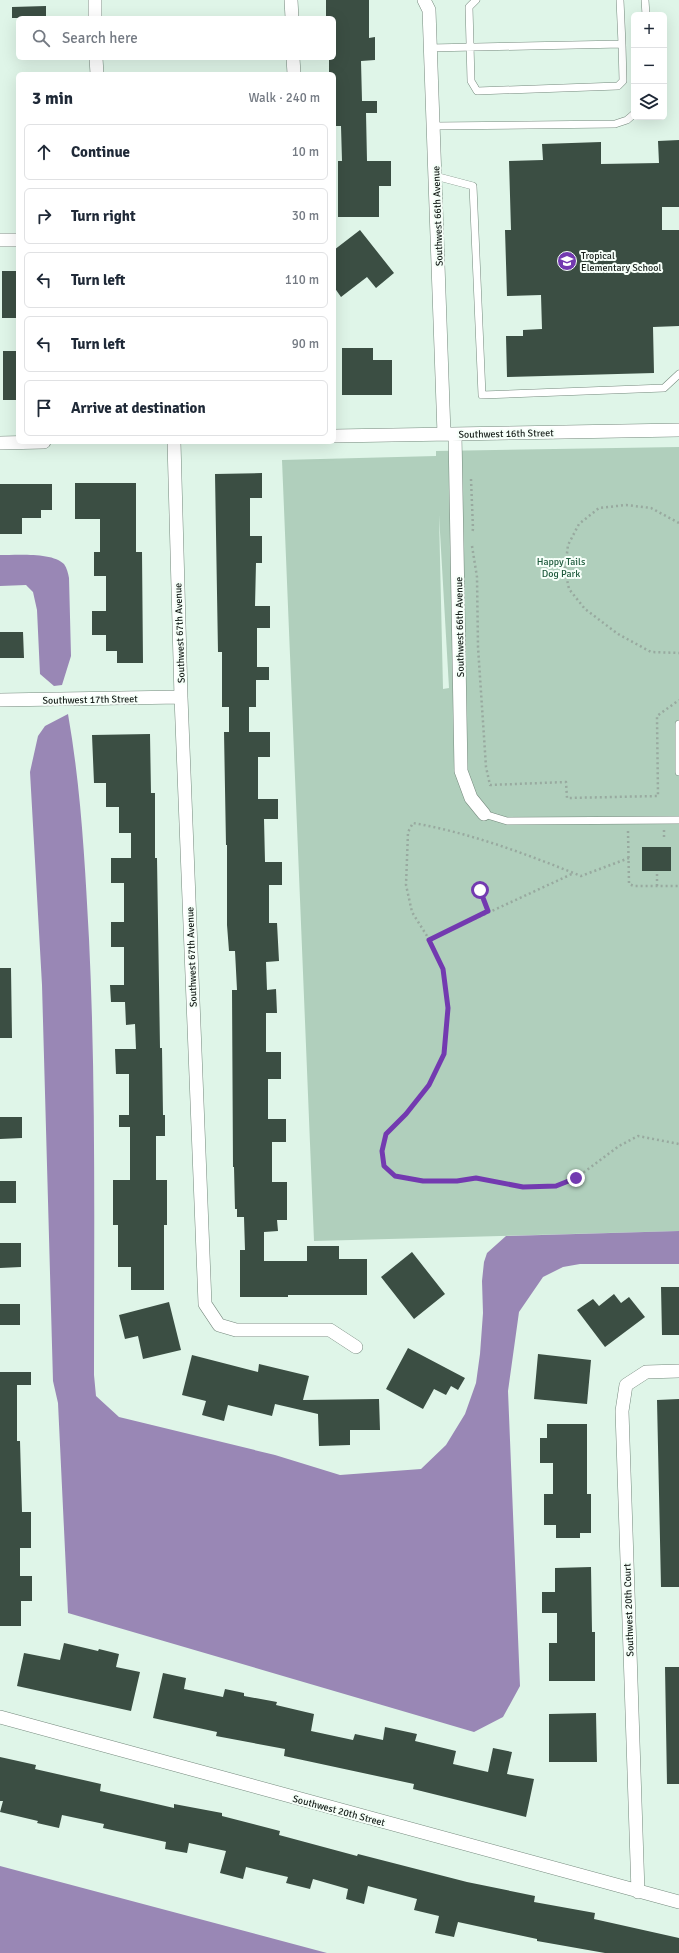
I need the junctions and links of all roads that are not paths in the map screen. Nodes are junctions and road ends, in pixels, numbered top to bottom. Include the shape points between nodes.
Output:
1 (95, 0) edge
2 (291, 0) edge
3 (424, 0) edge
4 (476, 0) edge
5 (620, 0) edge
6 (645, 0) edge
7 (646, 12) edge
8 (95, 16) edge
9 (292, 16) edge
10 (622, 44) junction
11 (470, 47) junction
12 (430, 48) junction
13 (96, 60) edge
14 (293, 60) edge
15 (97, 72) edge
16 (294, 72) edge
17 (631, 117) edge
18 (434, 126) junction
19 (435, 176) junction
20 (0, 240) edge
21 (16, 240) edge
22 (677, 377) edge
23 (679, 430) edge
24 (449, 434) junction
25 (336, 436) edge
26 (0, 443) edge
27 (16, 443) edge
28 (174, 444) edge
29 (181, 697) junction
30 (0, 700) edge
31 (679, 724) edge
32 (679, 769) edge
33 (679, 772) edge
34 (484, 814) joint
35 (679, 820) edge
36 (356, 1347) dead end
37 (679, 1371) edge
38 (0, 1717) edge
39 (638, 1892) junction
40 (679, 1902) edge

1 - 8 street
2 - 9 street
3 - 12 street, Southwest 66th Avenue via 429,10
4 - 11 lane via 469,7
5 - 10 lane
6 - 7 lane
10 - 11 lane
10 - 11 lane via 622,80 618,86 477,91 471,81
11 - 12 lane
12 - 18 street, Southwest 66th Avenue
13 - 15 street
14 - 16 street
17 - 18 lane via 615,124
18 - 19 street, Southwest 66th Avenue
19 - 22 lane via 474,186 482,395 664,388
19 - 24 street, Southwest 66th Avenue
20 - 21 street
23 - 24 street, Southwest 16th Street
24 - 25 street, Southwest 16th Street
24 - 34 street, Southwest 66th Avenue via 461,771 471,798
26 - 27 street
28 - 29 street, Southwest 67th Avenue
29 - 30 street, Southwest 17th Street
29 - 36 street, Southwest 67th Avenue via 205,1304 219,1325 236,1330 330,1330
31 - 32 lane
32 - 33 lane
34 - 35 lane via 507,821
37 - 39 street, Southwest 20th Court via 646,1372 626,1385 622,1411
38 - 39 street, Southwest 20th Street
39 - 40 street, Southwest 20th Street

